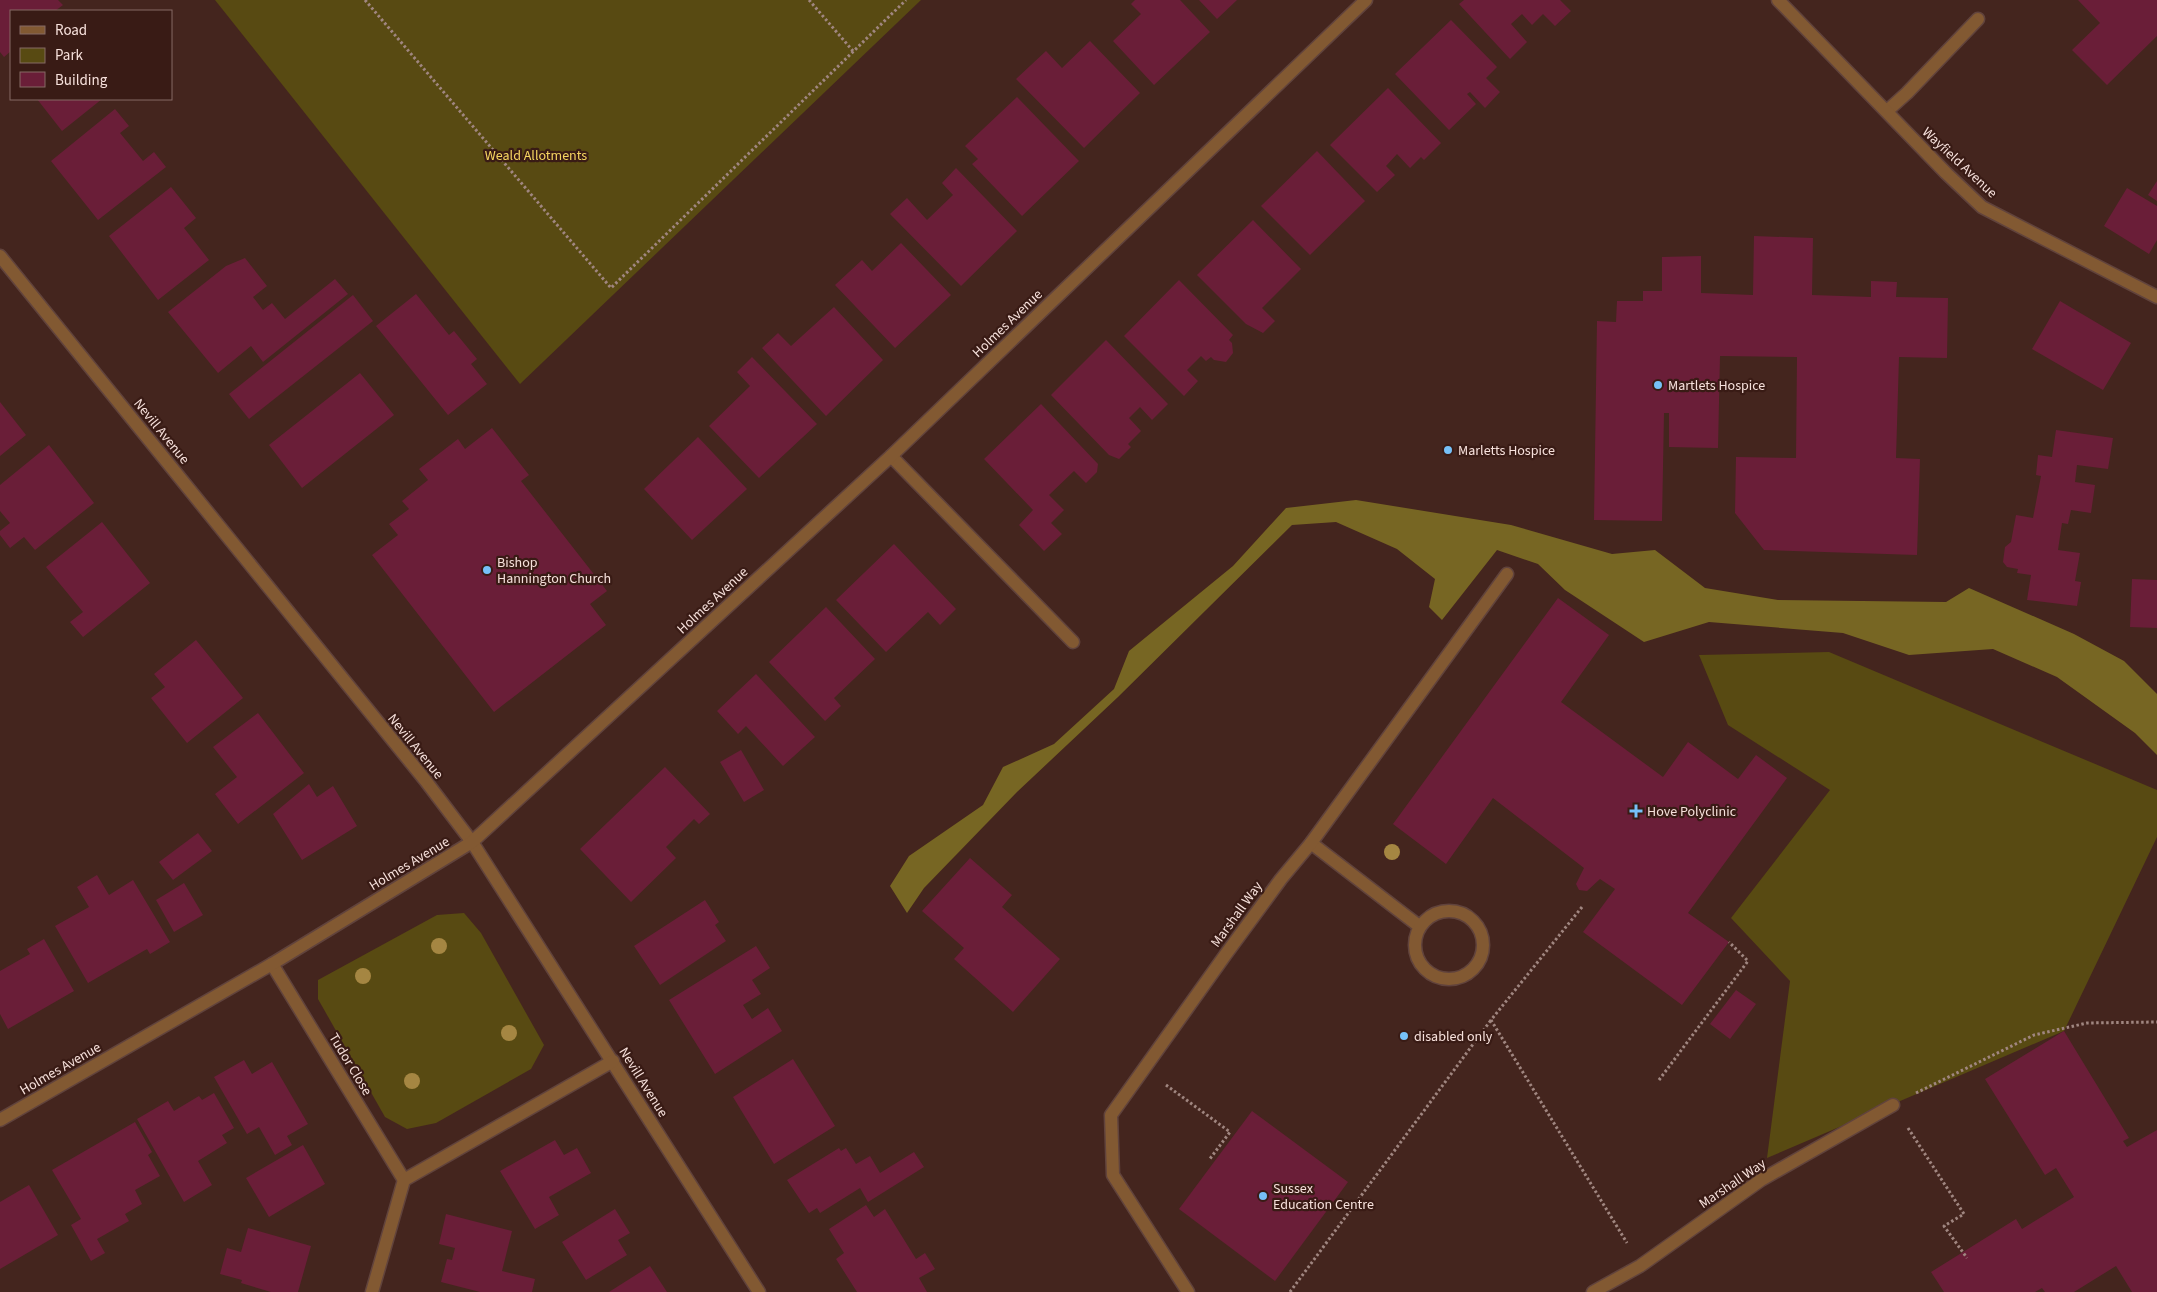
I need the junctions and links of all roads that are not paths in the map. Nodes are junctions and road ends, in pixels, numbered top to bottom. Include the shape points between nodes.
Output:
1 (1366, 0) edge
2 (1778, 0) edge
3 (1978, 19) dead end
4 (1887, 111) junction
5 (0, 256) edge
6 (2157, 297) edge
7 (891, 456) junction
8 (1507, 574) dead end
9 (1073, 642) dead end
10 (472, 842) junction
11 (1311, 843) junction
12 (1419, 926) junction
13 (272, 964) junction
14 (613, 1061) junction
15 (1893, 1105) road end
16 (0, 1120) edge
17 (404, 1180) junction
18 (372, 1292) edge
19 (759, 1292) edge
20 (1188, 1292) edge
21 (1593, 1292) edge

1 - 7 street, Holmes Avenue
2 - 4 street, Wayfield Avenue
3 - 4 street
4 - 6 street, Wayfield Avenue via 1982,207
5 - 10 street, Nevill Avenue
7 - 9 street
7 - 10 street, Holmes Avenue
8 - 11 street, Marshall Way
10 - 13 street, Holmes Avenue
10 - 14 street, Nevill Avenue
11 - 12 street
11 - 20 street, Marshall Way via 1281,879 1111,1114 1113,1175
12 - 12 street via 1437,912 1459,912 1477,924 1484,946 1477,966 1460,979 1438,979 1421,966 1414,946
13 - 16 street, Holmes Avenue
13 - 17 street, Tudor Close
14 - 17 street
14 - 19 street, Nevill Avenue
15 - 21 street, Marshall Way via 1761,1180 1640,1266
17 - 18 street

